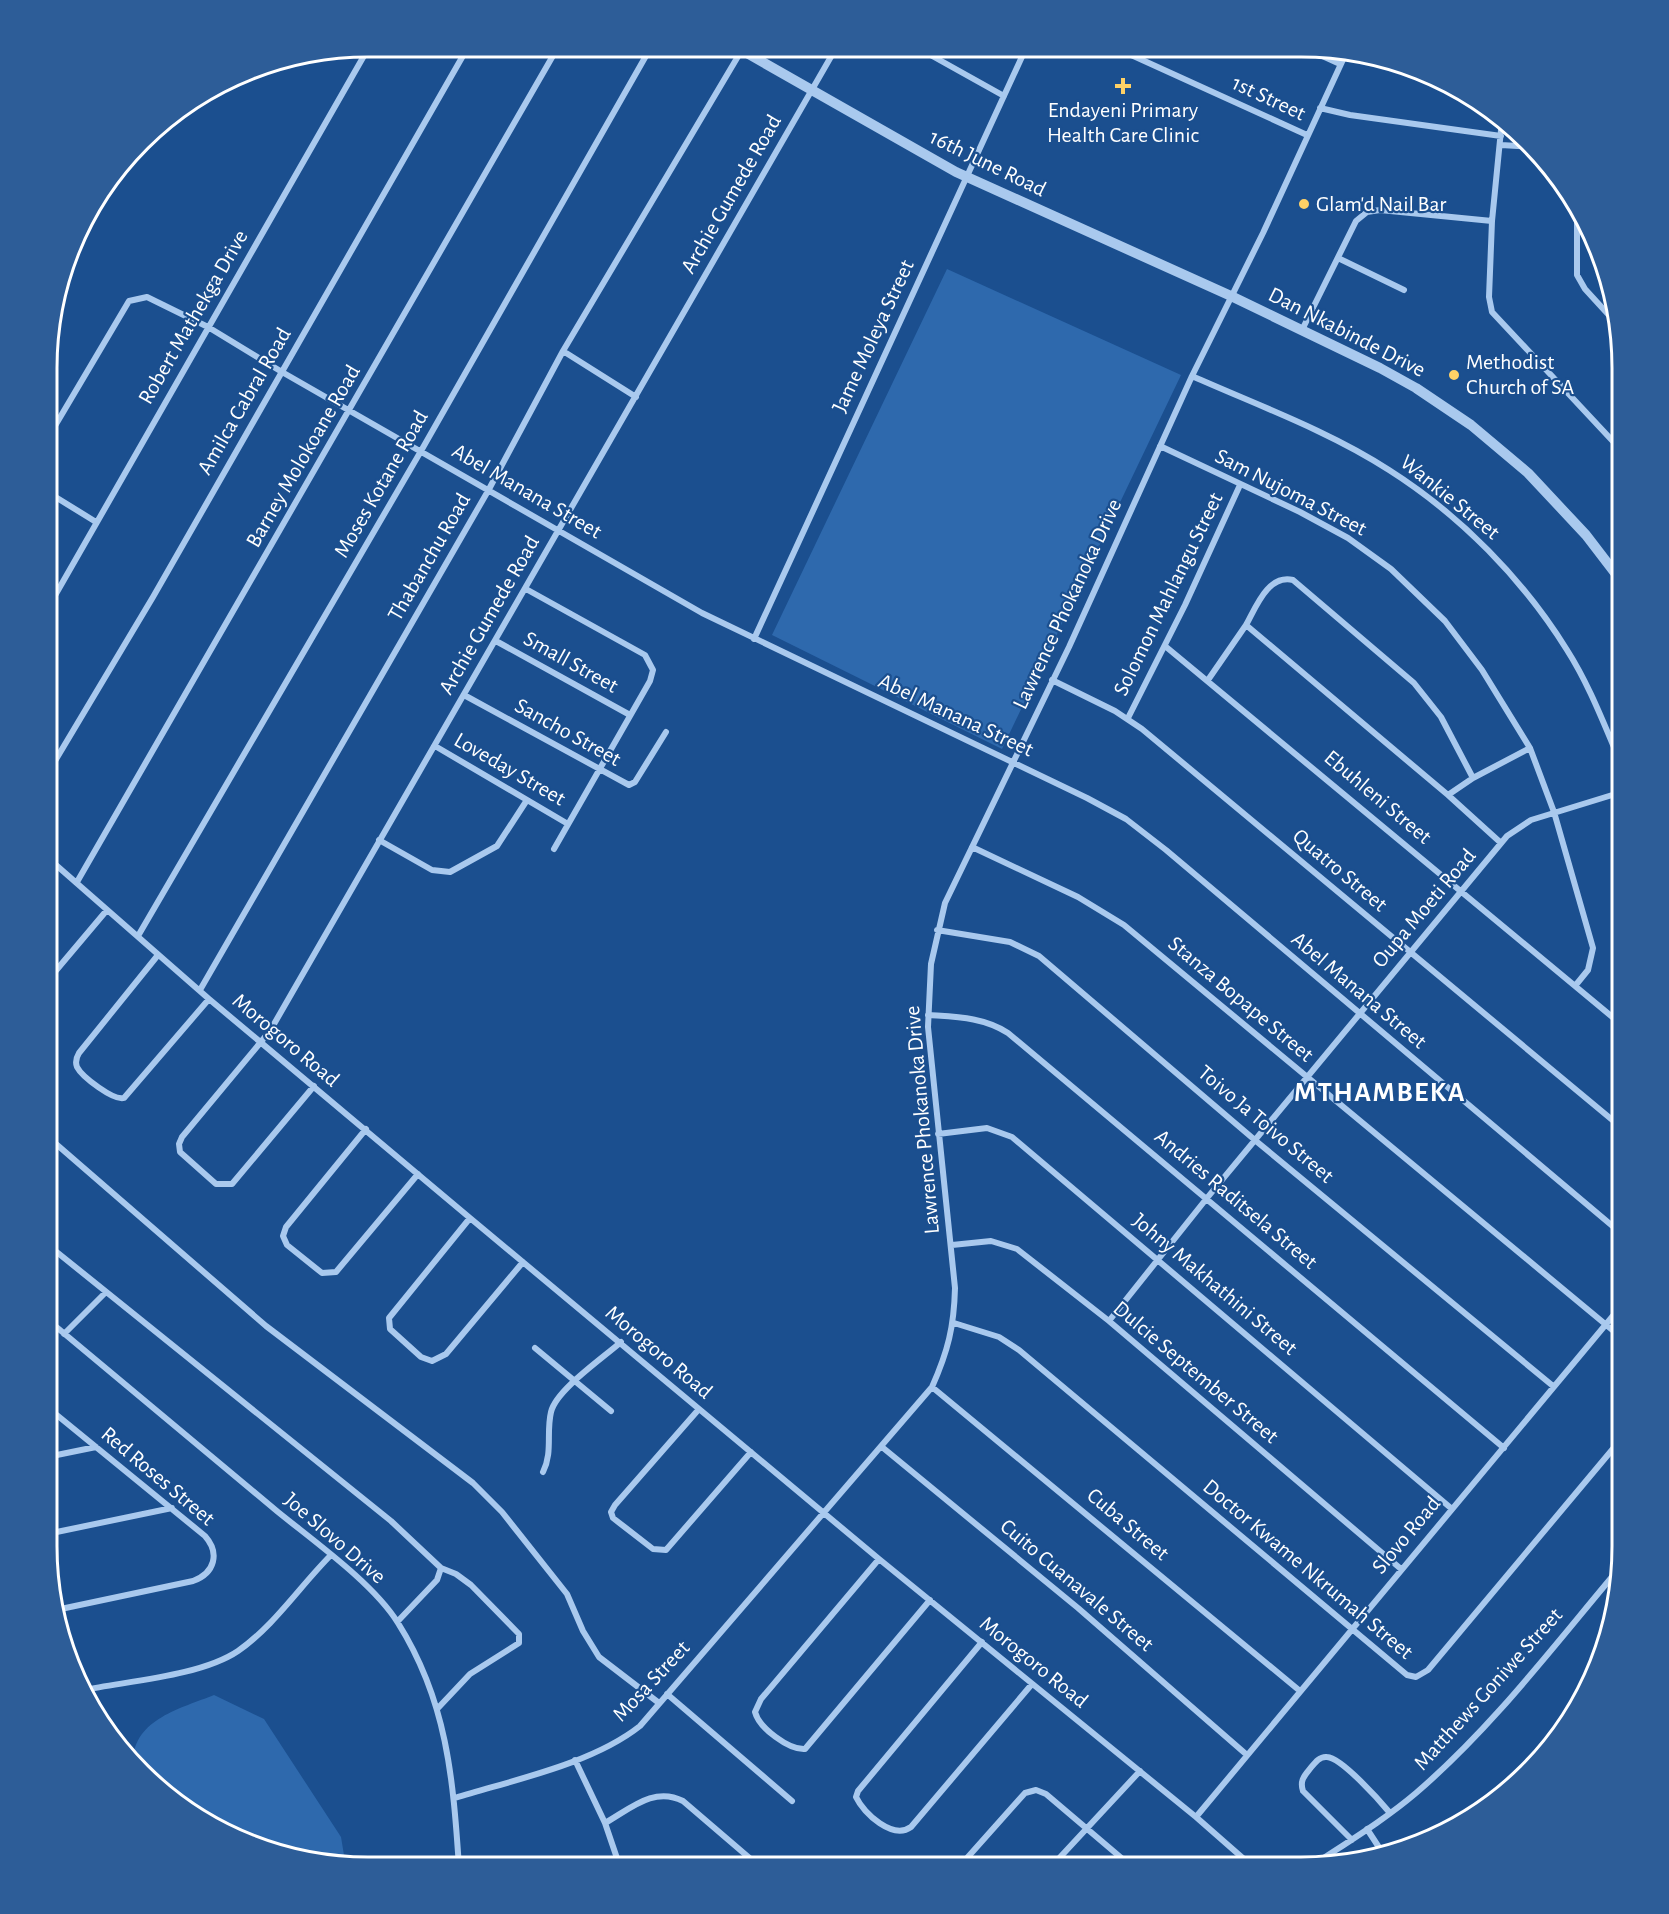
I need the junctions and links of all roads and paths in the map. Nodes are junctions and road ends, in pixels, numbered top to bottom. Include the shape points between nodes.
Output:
1 (363, 57) edge
2 (462, 57) edge
3 (552, 57) edge
4 (645, 57) edge
5 (736, 57) edge
6 (756, 57) edge
7 (831, 57) edge
8 (934, 57) edge
9 (1022, 57) edge
10 (1136, 57) edge
11 (1328, 59) edge
12 (1342, 60) edge
13 (1340, 64) junction
14 (811, 89) junction
15 (1004, 96) junction
16 (1320, 108) junction
17 (1501, 130) edge
18 (1307, 135) junction
19 (1501, 136) junction
20 (1501, 145) junction
21 (1519, 146) edge
22 (967, 177) junction
23 (1492, 221) junction
24 (1576, 223) edge
25 (1338, 258) junction
26 (1404, 290) dead end
27 (1231, 296) junction
28 (1607, 313) edge
29 (208, 327) junction
30 (1302, 330) junction
31 (563, 351) junction
32 (282, 372) junction
33 (1192, 376) junction
34 (636, 397) junction
35 (350, 410) junction
36 (57, 422) edge
37 (1612, 440) edge
38 (1160, 446) junction
39 (421, 451) junction
40 (1240, 485) junction
41 (488, 491) junction
42 (57, 498) edge
43 (96, 522) junction
44 (559, 530) junction
45 (1612, 569) edge
46 (526, 589) junction
47 (58, 590) edge
48 (1246, 625) junction
49 (754, 639) junction
50 (496, 641) junction
51 (1165, 646) junction
52 (1052, 680) junction
53 (1208, 680) junction
54 (464, 695) junction
55 (630, 715) junction
56 (1128, 718) junction
57 (666, 732) dead end
58 (1612, 743) edge
59 (435, 746) junction
60 (1530, 748) junction
61 (57, 758) edge
62 (1013, 761) junction
63 (598, 769) junction
64 (1473, 778) junction
65 (1448, 795) junction
66 (1612, 795) edge
67 (527, 800) junction
68 (1554, 812) junction
69 (568, 824) junction
70 (379, 840) junction
71 (1500, 843) junction
72 (972, 847) junction
73 (554, 849) dead end
74 (57, 866) edge
75 (77, 882) junction
76 (1463, 891) junction
77 (107, 910) junction
78 (937, 930) junction
79 (138, 936) junction
80 (1412, 953) junction
81 (158, 955) junction
82 (57, 969) edge
83 (1575, 986) junction
84 (200, 990) junction
85 (209, 999) junction
86 (1358, 1014) junction
87 (928, 1015) junction
88 (1612, 1017) edge
89 (261, 1043) junction
90 (1306, 1079) junction
91 (314, 1086) junction
92 (1612, 1120) edge
93 (366, 1130) junction
94 (938, 1134) junction
95 (1256, 1141) junction
96 (57, 1145) edge
97 (417, 1174) junction
98 (1207, 1198) junction
99 (470, 1218) junction
100 (1612, 1226) edge
101 (952, 1245) junction
102 (57, 1252) edge
103 (1158, 1258) junction
104 (523, 1262) junction
105 (106, 1292) junction
106 (1612, 1316) edge
107 (1109, 1321) junction
108 (954, 1323) junction
109 (1605, 1324) junction
110 (57, 1328) edge
111 (1612, 1330) edge
112 (64, 1334) junction
113 (621, 1342) junction
114 (535, 1348) dead end
115 (575, 1382) junction
116 (932, 1386) junction
117 (1553, 1386) junction
118 (699, 1408) junction
119 (611, 1411) dead end
120 (57, 1415) edge
121 (96, 1447) junction
122 (882, 1447) junction
123 (1504, 1448) junction
124 (1612, 1450) edge
125 (751, 1452) junction
126 (57, 1455) edge
127 (543, 1472) dead end
128 (172, 1508) junction
129 (1452, 1509) junction
130 (823, 1512) junction
131 (57, 1532) edge
132 (331, 1555) junction
133 (879, 1559) junction
134 (441, 1568) junction
135 (1401, 1569) junction
136 (1610, 1579) edge
137 (930, 1600) junction
138 (63, 1609) edge
139 (398, 1621) junction
140 (1352, 1629) junction
141 (982, 1642) junction
142 (1032, 1684) junction
143 (92, 1689) edge
144 (1300, 1691) junction
145 (667, 1694) junction
146 (659, 1703) junction
147 (438, 1708) junction
148 (1247, 1755) junction
149 (574, 1760) junction
150 (1140, 1771) junction
151 (455, 1798) junction
152 (792, 1801) dead end
153 (1389, 1813) junction
154 (1196, 1817) junction
155 (605, 1823) junction
156 (1086, 1828) junction
157 (1367, 1829) junction
158 (1352, 1840) junction
159 (1379, 1847) edge
160 (1328, 1855) edge
161 (458, 1857) edge
162 (617, 1857) edge
163 (748, 1857) edge
164 (968, 1857) edge
165 (1060, 1857) edge
166 (1120, 1857) edge
167 (1242, 1857) edge

1 - 29 street, Robert Mathekga Drive
2 - 32 street, Amilca Cabral Road
3 - 35 street, Barney Molokoane Road
4 - 39 street, Moses Kotane Road
5 - 31 street, Thabanchu Road
6 - 14 street, 16th June Road
7 - 14 street, Archie Gumede Road
8 - 15 street
9 - 15 street, Jame Moleya Street
10 - 18 street, 1st Street
11 - 13 street
12 - 13 street, Lawrence Phokanoka Drive
13 - 16 street, Lawrence Phokanoka Drive
14 - 22 street, 16th June Road
14 - 34 street, Archie Gumede Road
15 - 22 street, Jame Moleya Street
16 - 18 street, Lawrence Phokanoka Drive
16 - 19 street via 1350,116
17 - 19 street
18 - 27 street, Lawrence Phokanoka Drive
19 - 20 street
20 - 21 street
20 - 23 street
22 - 27 street, 16th June Road
22 - 49 street, Jame Moleya Street
23 - 25 street via 1367,212 1356,221
23 - 37 street via 1492,312
24 - 28 street via 1576,275
25 - 26 street
25 - 30 street
27 - 30 street, Dan Nkabinde Drive
27 - 33 street, Lawrence Phokanoka Drive
29 - 32 street, Abel Manana Street
29 - 36 street, Abel Manana Street via 147,297 129,301
29 - 43 street, Robert Mathekga Drive
30 - 45 street, Dan Nkabinde Drive via 1416,388 1478,430 1547,491
31 - 34 street
31 - 41 street, Thabanchu Road
32 - 35 street, Abel Manana Street
32 - 61 street, Amilca Cabral Road
33 - 38 street, Lawrence Phokanoka Drive
33 - 58 street, Wankie Street via 1363,455 1432,500 1467,530 1533,603 1568,651
34 - 44 street, Archie Gumede Road
35 - 39 street, Abel Manana Street
35 - 75 street, Barney Molokoane Road
38 - 40 street, Sam Nujoma Street
38 - 52 street, Lawrence Phokanoka Drive
39 - 41 street, Abel Manana Street
39 - 79 street, Moses Kotane Road
40 - 51 street, Solomon Mahlangu Street
40 - 60 street, Sam Nujoma Street via 1348,538 1414,590 1464,644
41 - 44 street, Abel Manana Street
41 - 84 street, Thabanchu Road
42 - 43 street
43 - 47 street, Robert Mathekga Drive
44 - 46 street, Archie Gumede Road
44 - 49 street, Abel Manana Street
46 - 50 street, Archie Gumede Road
46 - 55 street via 645,655 653,670
48 - 53 street
48 - 64 street via 1270,586 1281,579 1293,580 1414,682 1440,717
48 - 65 street
49 - 62 street, Abel Manana Street
50 - 54 street, Archie Gumede Road
50 - 55 street, Small Street
51 - 53 street, Ebuhleni Street
51 - 56 street, Solomon Mahlangu Street
52 - 56 street, Quatro Street
52 - 62 street, Lawrence Phokanoka Drive
53 - 76 street, Ebuhleni Street
54 - 59 street, Archie Gumede Road
54 - 63 street, Sancho Street
55 - 63 street
56 - 80 street, Quatro Street
57 - 63 street, Sancho Street via 632,784
59 - 67 street, Loveday Street
59 - 70 street, Archie Gumede Road
60 - 64 street
60 - 68 street, Sam Nujoma Street
62 - 72 street, Lawrence Phokanoka Drive
62 - 86 street, Abel Manana Street via 1142,830
63 - 69 street
64 - 65 street
65 - 71 street
66 - 68 street, Oupa Moeti Road
67 - 69 street, Loveday Street
67 - 70 street via 497,846 450,873 432,870
68 - 71 street, Oupa Moeti Road via 1518,826
68 - 83 street, Sam Nujoma Street via 1593,948 1587,970
69 - 73 street
70 - 89 street, Archie Gumede Road
71 - 76 street, Oupa Moeti Road
72 - 78 street, Lawrence Phokanoka Drive via 945,903
72 - 90 street, Stanza Bopape Street via 1109,914
74 - 75 street, Morogoro Road
75 - 77 street, Morogoro Road
76 - 80 street, Oupa Moeti Road
76 - 83 street, Ebuhleni Street
77 - 79 street, Morogoro Road
77 - 82 street
78 - 87 street, Lawrence Phokanoka Drive
78 - 95 street, Toivo Ja Toivo Street via 1011,942 1039,956
79 - 81 street, Morogoro Road
80 - 86 street, Oupa Moeti Road
80 - 92 street, Quatro Street
81 - 84 street, Morogoro Road
81 - 85 street via 79,1053 78,1069 112,1097 124,1098
83 - 88 street, Ebuhleni Street
84 - 85 street, Morogoro Road
85 - 89 street, Morogoro Road
86 - 90 street, Oupa Moeti Road
86 - 100 street, Abel Manana Street
87 - 94 street, Lawrence Phokanoka Drive
87 - 98 street, Andries Raditsela Street via 985,1022 1008,1033
89 - 91 street, Morogoro Road
89 - 91 street, Archie Gumede Road via 180,1141 182,1155 213,1182 226,1186 238,1179
90 - 95 street, Oupa Moeti Road
90 - 109 street, Stanza Bopape Street
91 - 93 street, Morogoro Road
93 - 97 street, Morogoro Road
93 - 97 street via 285,1230 287,1245 324,1274 338,1271
94 - 101 street, Lawrence Phokanoka Drive
94 - 103 street, Johny Makhathini Street via 987,1128 1003,1132
95 - 98 street, Oupa Moeti Road
95 - 117 street, Toivo Ja Toivo Street
96 - 146 street via 266,1326 473,1483 567,1594 599,1657
97 - 99 street, Morogoro Road
98 - 103 street, Oupa Moeti Road
98 - 123 street, Andries Raditsela Street
99 - 104 street, Morogoro Road
99 - 104 street via 389,1318 390,1329 421,1357 432,1361 446,1354
101 - 107 street, Dulcie September Street via 991,1241 1017,1249
101 - 108 street, Lawrence Phokanoka Drive
102 - 105 street
103 - 107 street, Oupa Moeti Road
103 - 129 street, Johny Makhathini Street
104 - 113 street, Morogoro Road
105 - 112 street
105 - 134 street via 392,1521
106 - 109 street, Slovo Road
107 - 135 street, Dulcie September Street
108 - 116 street, Lawrence Phokanoka Drive via 948,1350
108 - 140 street, Doctor Kwame Nkrumah Street via 999,1337 1019,1350
109 - 111 street, Stanza Bopape Street
109 - 117 street, Slovo Road
110 - 112 street, Joe Slovo Drive
112 - 132 street, Joe Slovo Drive
113 - 115 street
113 - 118 street, Morogoro Road
114 - 115 street
115 - 119 street
115 - 127 street via 552,1409 550,1451
116 - 122 street, Lawrence Phokanoka Drive
116 - 144 street, Cuba Street
117 - 123 street, Slovo Road
118 - 125 street, Morogoro Road
118 - 125 street via 615,1505 613,1518 653,1549 666,1550
120 - 121 street, Red Roses Street
121 - 126 street
121 - 128 street, Red Roses Street
122 - 130 street, Lawrence Phokanoka Drive
122 - 148 street, Cuito Cuanavale Street via 1078,1608
123 - 129 street, Slovo Road
124 - 140 street, Doctor Kwame Nkrumah Street via 1423,1674 1407,1675
125 - 130 street, Morogoro Road
128 - 131 street
128 - 138 street, Red Roses Street via 212,1544 214,1563 207,1574 185,1584
129 - 135 street, Slovo Road
130 - 133 street, Morogoro Road
130 - 145 street, Mosa Street
132 - 139 street, Joe Slovo Drive
132 - 143 street via 263,1630 228,1657 194,1669
133 - 137 street, Morogoro Road
133 - 137 street via 761,1699 755,1712 760,1723 792,1747 805,1749
134 - 139 street via 437,1580
134 - 147 street via 471,1585 521,1639 465,1679
135 - 140 street, Slovo Road
136 - 153 street, Matthews Goniwe Street via 1483,1727 1422,1787
137 - 141 street, Morogoro Road
139 - 147 street, Joe Slovo Drive
140 - 144 street, Slovo Road
141 - 142 street, Morogoro Road
141 - 142 street via 858,1791 856,1797 862,1806 887,1828 902,1832 911,1827
142 - 150 street, Morogoro Road
144 - 148 street, Slovo Road
145 - 146 street, Mosa Street
145 - 152 street
146 - 149 street, Mosa Street via 629,1735
147 - 151 street, Joe Slovo Drive
148 - 154 street, Slovo Road
149 - 151 street, Mosa Street
149 - 155 street
150 - 154 street, Morogoro Road
150 - 156 street
151 - 161 street, Joe Slovo Drive
153 - 157 street, Matthews Goniwe Street
153 - 158 street via 1336,1760 1319,1759 1304,1775 1303,1791
154 - 167 street, Morogoro Road
155 - 162 street
155 - 163 street via 649,1798 670,1795
156 - 164 street via 1046,1794 1030,1791
156 - 165 street
156 - 166 street
157 - 158 street, Matthews Goniwe Street
157 - 159 street
158 - 160 street, Matthews Goniwe Street

